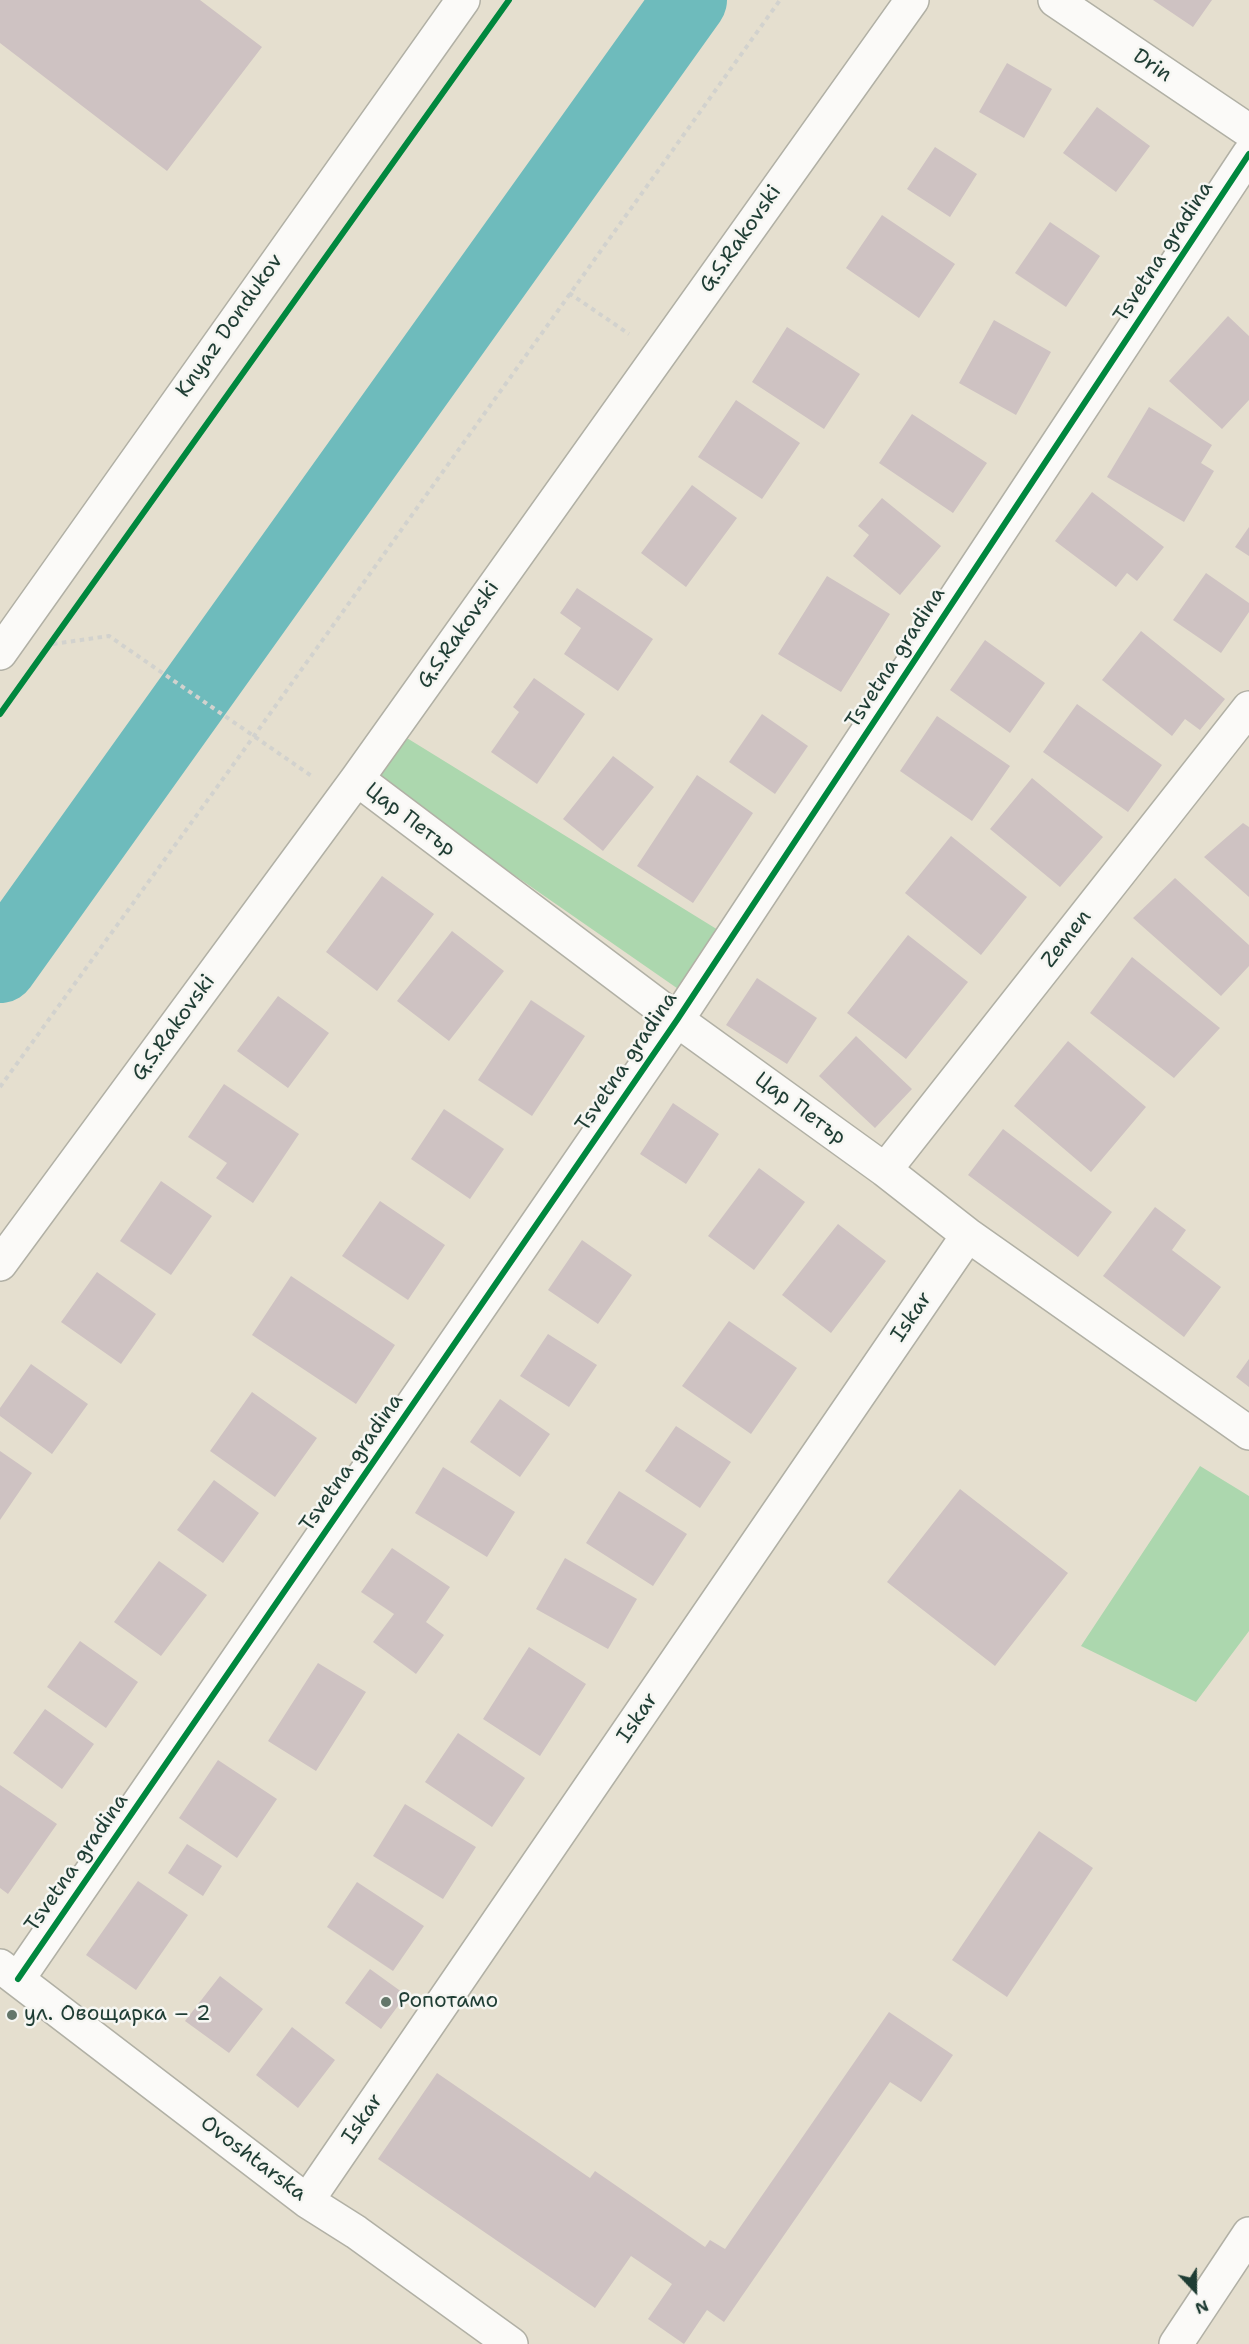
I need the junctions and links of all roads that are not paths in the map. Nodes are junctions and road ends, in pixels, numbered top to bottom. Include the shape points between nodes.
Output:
1 (463, 0) edge
2 (912, 0) edge
3 (1055, 0) edge
4 (1249, 132) edge
5 (1249, 154) edge
6 (0, 653) edge
7 (1249, 708) edge
8 (350, 789) junction
9 (677, 1020) junction
10 (885, 1170) junction
11 (968, 1235) junction
12 (0, 1264) edge
13 (1249, 1433) edge
14 (9, 1972) edge
15 (308, 2201) junction
16 (1249, 2234) edge
17 (511, 2344) edge
18 (1176, 2344) edge

1 - 6 street, Knyaz Dondukov
2 - 8 street, G.S.Rakovski
3 - 4 street, Drin
5 - 9 street, Tsvetna gradina
7 - 10 street, Zemen
8 - 9 street, Цар Петър
8 - 12 street, G.S.Rakovski
9 - 10 street, Цар Петър
9 - 14 street, Tsvetna gradina
10 - 11 street, Цар Петър
11 - 13 street, Цар Петър
11 - 15 street, Iskar
14 - 15 street, Ovoshtarska
15 - 17 street, Ovoshtarska
16 - 18 street

